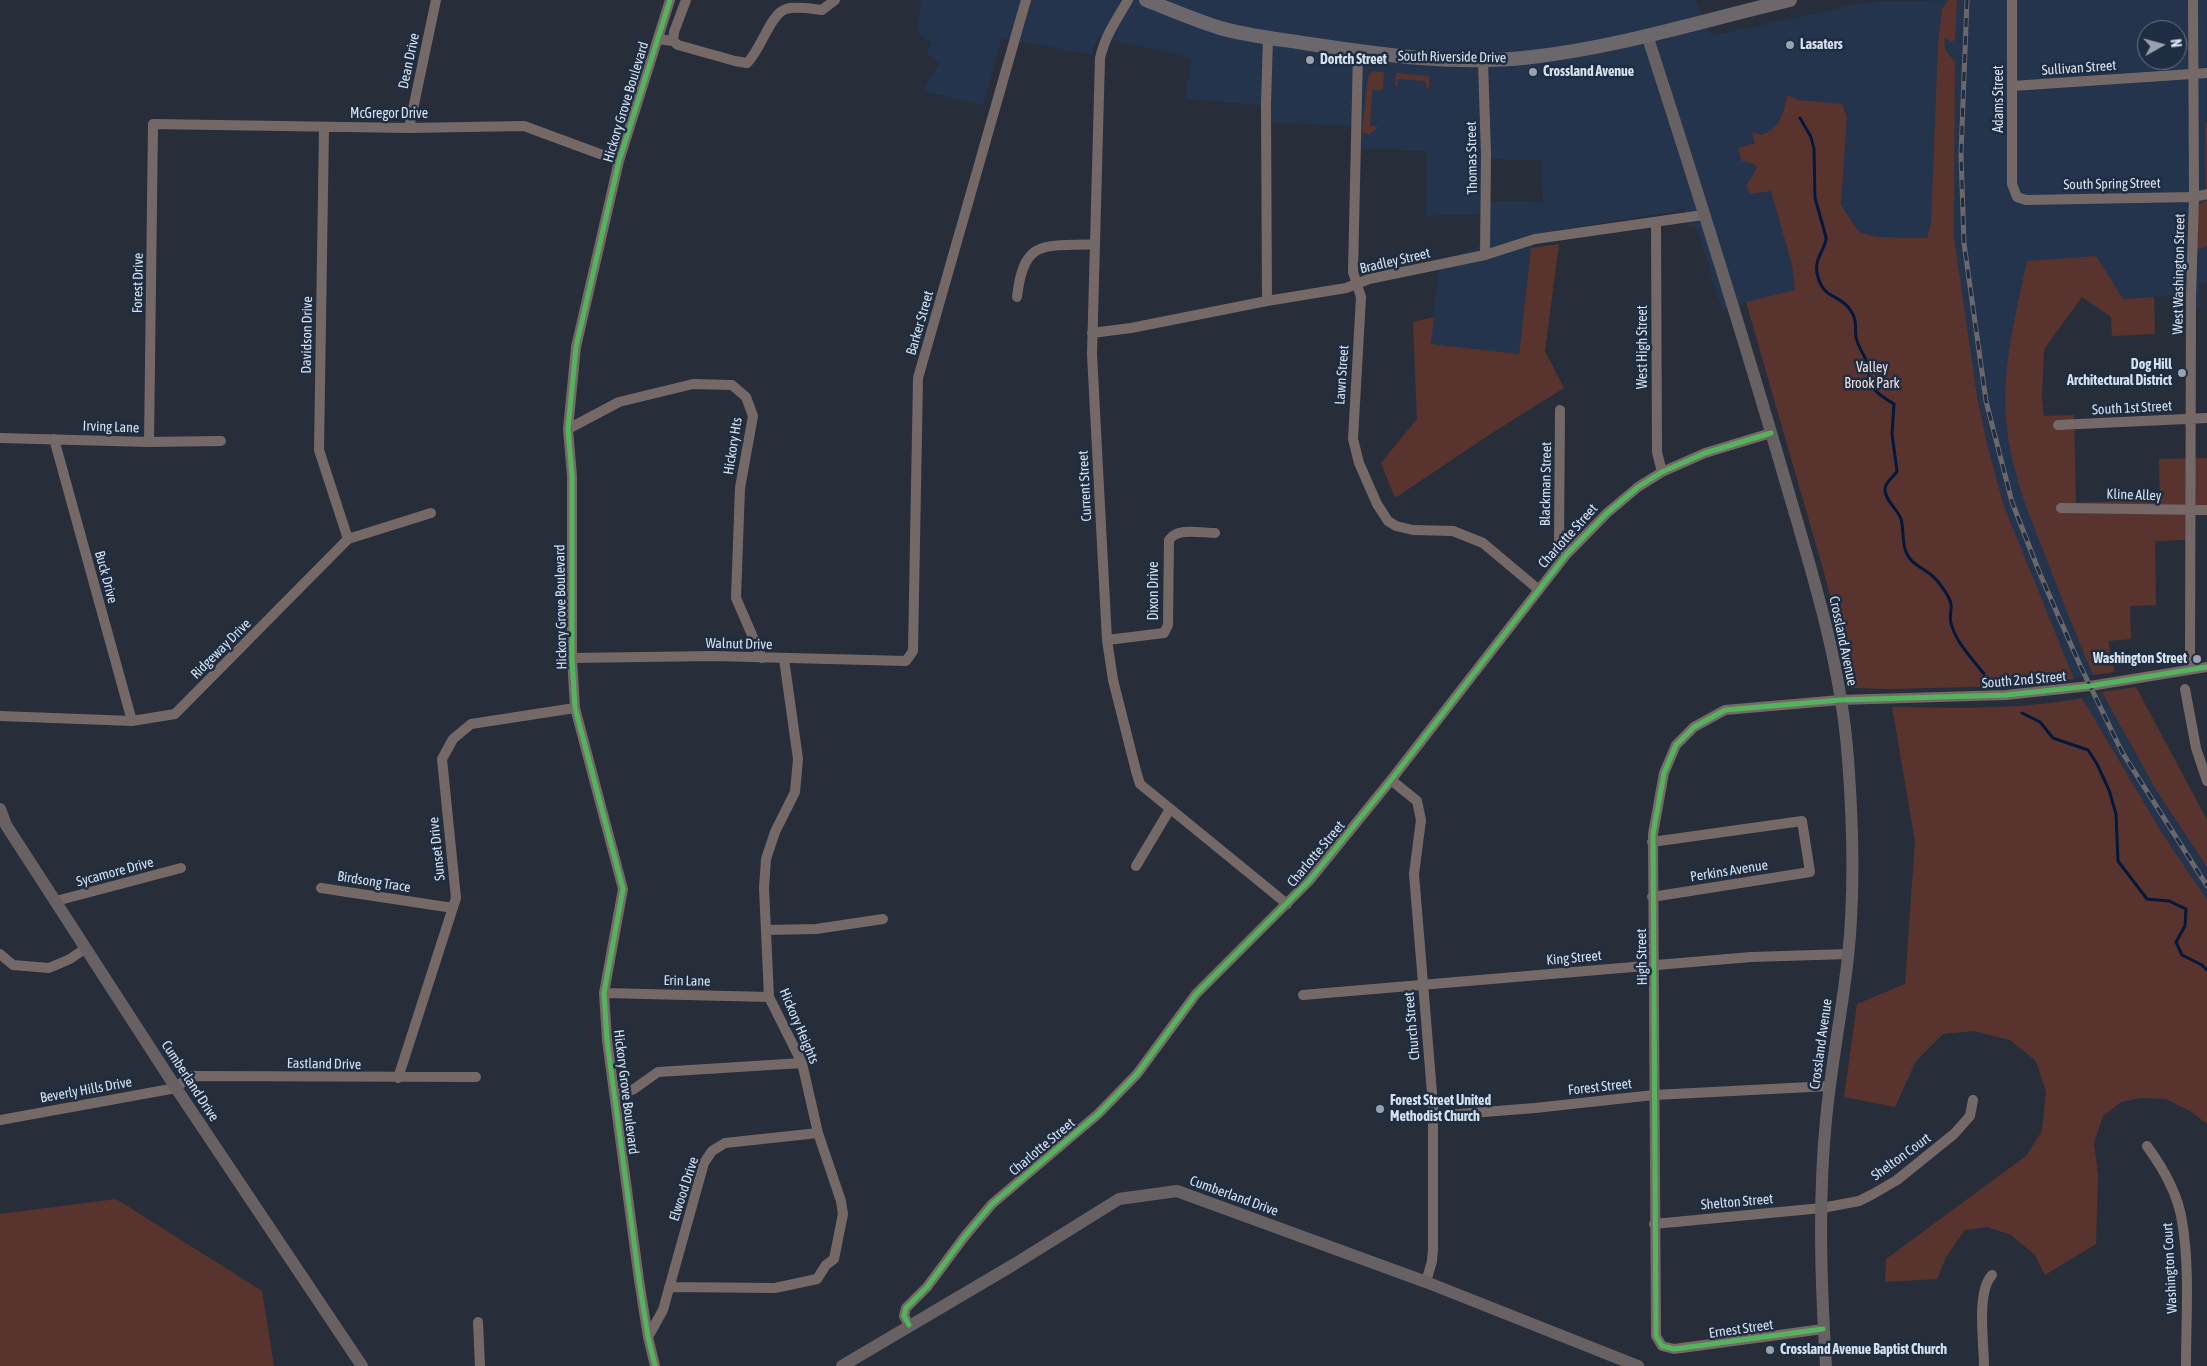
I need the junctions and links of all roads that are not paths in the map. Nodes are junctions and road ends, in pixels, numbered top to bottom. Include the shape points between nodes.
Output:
1 (436, 0) edge
2 (670, 0) edge
3 (686, 0) edge
4 (835, 0) edge
5 (1026, 0) edge
6 (1128, 0) edge
7 (1146, 0) edge
8 (1790, 0) edge
9 (2012, 0) edge
10 (2193, 0) edge
11 (1647, 35) junction
12 (1268, 38) junction
13 (658, 39) junction
14 (673, 41) junction
15 (1358, 52) junction
16 (1483, 61) junction
17 (2207, 73) edge
18 (2194, 74) junction
19 (2012, 86) junction
20 (154, 124) joint
21 (324, 127) junction
22 (409, 128) junction
23 (619, 161) junction
24 (2207, 194) edge
25 (2017, 197) joint
26 (2194, 197) junction
27 (1704, 215) junction
28 (1656, 222) junction
29 (1095, 244) junction
30 (1485, 255) junction
31 (1357, 284) junction
32 (1017, 297) dead end
33 (1267, 301) junction
34 (1092, 333) junction
35 (1560, 410) dead end
36 (2207, 418) edge
37 (2192, 419) junction
38 (2058, 425) dead end
39 (568, 429) junction
40 (1771, 433) junction
41 (0, 438) edge
42 (54, 439) junction
43 (221, 441) dead end
44 (149, 442) junction
45 (1662, 472) junction
46 (2061, 508) dead end
47 (2207, 510) edge
48 (2191, 511) junction
49 (431, 513) dead end
50 (1215, 533) dead end
51 (348, 539) junction
52 (1566, 555) junction
53 (1539, 590) junction
54 (1107, 640) junction
55 (572, 658) junction
56 (762, 658) junction
57 (784, 659) junction
58 (906, 661) joint
59 (2207, 667) edge
60 (2188, 669) junction
61 (2186, 689) dead end
62 (1840, 700) junction
63 (575, 708) junction
64 (0, 716) edge
65 (132, 721) junction
66 (1391, 780) junction
67 (2207, 781) edge
68 (0, 809) edge
69 (1170, 809) junction
70 (1652, 842) junction
71 (1136, 866) dead end
72 (181, 868) dead end
73 (321, 888) dead end
74 (1652, 897) junction
75 (56, 901) junction
76 (1287, 904) junction
77 (453, 908) junction
78 (883, 919) dead end
79 (766, 930) junction
80 (86, 948) junction
81 (0, 954) edge
82 (1848, 954) junction
83 (1654, 965) junction
84 (1423, 986) junction
85 (604, 993) junction
86 (1303, 995) dead end
87 (769, 996) junction
88 (802, 1063) junction
89 (476, 1077) dead end
90 (398, 1078) junction
91 (1830, 1086) junction
92 (176, 1088) junction
93 (1654, 1095) junction
94 (615, 1096) junction
95 (1973, 1100) dead end
96 (1433, 1116) junction
97 (0, 1120) edge
98 (818, 1133) junction
99 (2146, 1146) dead end
100 (1822, 1208) junction
101 (1654, 1224) junction
102 (1992, 1275) dead end
103 (1426, 1282) junction
104 (669, 1288) junction
105 (478, 1322) dead end
106 (909, 1325) junction
107 (1823, 1329) junction
108 (648, 1337) junction
109 (1662, 1346) joint
110 (362, 1366) edge
111 (480, 1366) edge
112 (655, 1366) edge
113 (842, 1366) edge
114 (1638, 1366) edge
115 (1826, 1366) edge
116 (1984, 1366) edge
117 (2186, 1366) edge

1 - 22 street, Dean Drive
2 - 13 street, Hickory Grove Boulevard
3 - 14 street
4 - 14 street via 822,10 786,9 777,15 755,56 747,63
5 - 58 street, Barker Street via 918,378 913,651
6 - 29 street, Current Street via 1103,45 1100,58
7 - 12 highway, South Riverside Drive via 1218,27
8 - 11 highway, South Riverside Drive
9 - 19 street, Adams Street
10 - 18 street, West Washington Street
11 - 16 highway, South Riverside Drive via 1531,58
11 - 27 main road, Crossland Avenue
12 - 15 highway, South Riverside Drive
12 - 33 street
13 - 14 street
13 - 23 street, Hickory Grove Boulevard
15 - 16 highway, South Riverside Drive
15 - 31 street, Lawn Street via 1353,272
16 - 30 street, Thomas Street
17 - 18 street, Sullivan Street
18 - 19 street, Sullivan Street
18 - 26 street, West Washington Street
19 - 25 street, Adams Street via 2012,184
20 - 21 street, McGregor Drive
20 - 44 street, Forest Drive
21 - 22 street, McGregor Drive
21 - 51 street, Davidson Drive via 319,450
22 - 23 street, McGregor Drive via 524,126
23 - 39 street, Hickory Grove Boulevard via 576,347
24 - 26 street, South Spring Street
25 - 26 street, South Spring Street via 2026,200
26 - 37 street, West Washington Street
27 - 28 street, Bradley Street
27 - 40 main road, Crossland Avenue
28 - 30 street, Bradley Street via 1535,239
28 - 45 street, West High Street via 1657,452
29 - 32 street via 1047,247 1030,254 1021,269
29 - 34 street, Current Street
30 - 31 street, Bradley Street
31 - 33 street, Bradley Street
31 - 53 street, Lawn Street via 1361,297 1353,439 1359,463 1381,513 1388,522 1403,528 1454,531 1474,538
33 - 34 street, Bradley Street
34 - 54 street, Current Street
35 - 52 street, Blackman Street via 1559,543 1560,550
36 - 37 street, South 1st Street
37 - 38 street, South 1st Street
37 - 48 street, West Washington Street
39 - 55 street, Hickory Grove Boulevard via 572,476
39 - 56 street, Hickory Hts via 619,402 693,384 732,385 746,397 753,416 740,488 736,598
40 - 45 street, Charlotte Street via 1705,453
40 - 62 main road, Crossland Avenue via 1819,598
41 - 42 street, Irving Lane
42 - 44 street, Irving Lane
42 - 65 street, Buck Drive
43 - 44 street, Irving Lane
45 - 52 street, Charlotte Street via 1623,498
46 - 48 street, Kline Alley
47 - 48 street, Kline Alley
48 - 60 street, West Washington Street
49 - 51 street, Ridgeway Drive
50 - 54 street, Dixon Drive via 1180,532 1171,536 1168,625 1164,633
51 - 65 street, Ridgeway Drive via 175,714
52 - 53 street, Charlotte Street
53 - 66 street, Charlotte Street
54 - 69 street, Current Street via 1138,778 1145,789
55 - 56 street, Walnut Drive
55 - 63 street, Hickory Grove Boulevard
56 - 57 street, Walnut Drive
57 - 58 street, Walnut Drive
57 - 79 street, Hickory Heights via 798,759 795,792 774,832 766,860
59 - 60 street, South 2nd Street
60 - 62 street, South 2nd Street via 2090,686 2006,695
61 - 67 street via 2196,748
62 - 70 street, High Street via 1734,708 1694,726 1669,758 1659,794
62 - 82 main road, Crossland Avenue via 1851,800
63 - 77 street, Sunset Drive via 471,724 453,739 442,760 456,898
63 - 85 street, Hickory Grove Boulevard via 623,889
64 - 65 street, Ridgeway Drive
66 - 76 street, Charlotte Street
66 - 84 street, Church Street via 1410,794 1420,810 1414,874
68 - 75 main road, Cumberland Drive via 6,825
69 - 71 street
69 - 76 street, Current Street
70 - 74 street, High Street
70 - 74 street, Perkins Avenue via 1802,821 1810,872
72 - 75 street, Sycamore Drive
73 - 77 street, Birdsong Trace
74 - 83 street, High Street
75 - 80 main road, Cumberland Drive
76 - 106 street, Charlotte Street via 1196,994 1137,1074 1098,1114 992,1204 927,1287 906,1308 904,1316
77 - 90 street, Sunset Drive
78 - 79 street via 816,929
79 - 87 street, Hickory Heights
80 - 81 street via 49,968 13,966
80 - 92 main road, Cumberland Drive
82 - 83 street, King Street
82 - 91 main road, Crossland Avenue
83 - 84 street, King Street
83 - 93 street, High Street
84 - 86 street, King Street
84 - 96 street, Church Street
85 - 87 street, Erin Lane
85 - 94 street, Hickory Grove Boulevard
87 - 88 street, Hickory Heights
88 - 94 street via 658,1072 634,1089
88 - 98 street, Hickory Heights
89 - 90 street, Eastland Drive via 427,1075
90 - 92 street, Eastland Drive via 188,1076
91 - 93 street, Forest Street
91 - 100 main road, Crossland Avenue
92 - 97 street, Beverly Hills Drive
92 - 110 main road, Cumberland Drive
93 - 96 street, Forest Street
93 - 101 street, High Street
94 - 108 street, Hickory Grove Boulevard
95 - 100 street, Shelton Court via 1973,1107 1964,1123 1909,1171 1859,1200
96 - 103 street, Church Street via 1433,1249
98 - 104 street, Elwood Drive via 725,1143 712,1151 704,1163
98 - 104 street, Hickory Heights via 843,1214 834,1259 816,1279 775,1288
99 - 117 street, Washington Court via 2167,1177 2182,1220 2186,1264
100 - 101 street, Shelton Street
100 - 107 main road, Crossland Avenue
101 - 109 street, High Street via 1654,1328
102 - 116 street via 1983,1297
103 - 106 main road, Cumberland Drive via 1177,1191 1119,1199
103 - 114 main road, Cumberland Drive
104 - 108 street, Elwood Drive via 663,1310
105 - 111 street
106 - 113 main road, Cumberland Drive
107 - 109 street, Ernest Street via 1682,1348
107 - 115 main road, Crossland Avenue
108 - 112 street, Hickory Grove Boulevard

